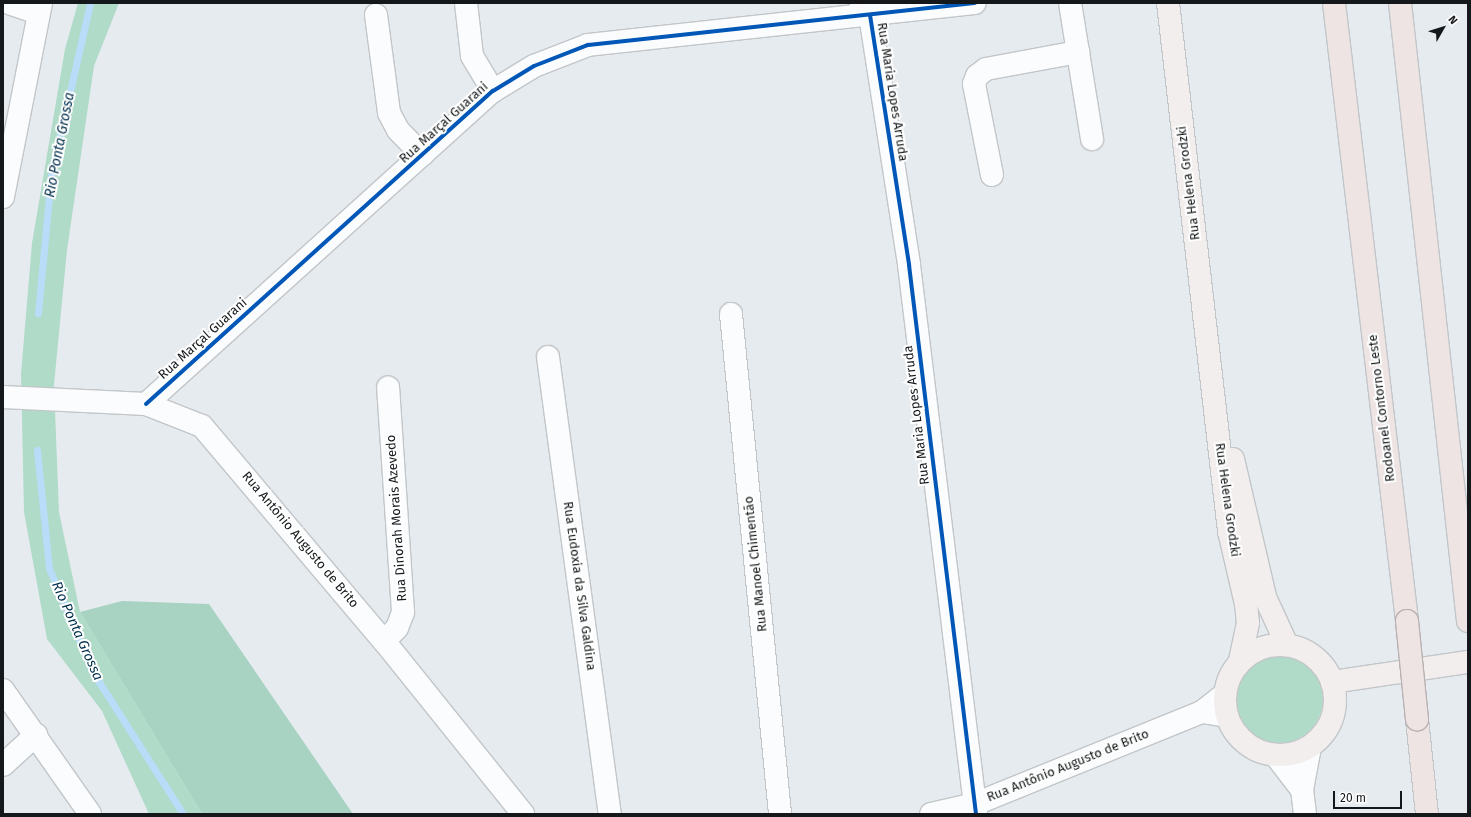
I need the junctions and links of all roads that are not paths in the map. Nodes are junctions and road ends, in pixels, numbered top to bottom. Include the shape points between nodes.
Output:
1 (9, 3) edge
2 (466, 3) edge
3 (975, 3) edge
4 (1070, 3) edge
5 (1168, 3) edge
6 (1334, 3) edge
7 (1400, 3) edge
8 (39, 8) edge
9 (866, 9) edge
10 (376, 15) dead end
11 (1078, 52) junction
12 (493, 91) junction
13 (1092, 139) dead end
14 (422, 156) junction
15 (992, 175) dead end
16 (3, 194) edge
17 (731, 314) dead end
18 (548, 357) dead end
19 (1210, 362) junction
20 (388, 388) dead end
21 (3, 397) edge
22 (146, 404) junction
23 (1467, 614) edge
24 (384, 640) junction
25 (1287, 645) junction
26 (1240, 661) junction
27 (1468, 662) edge
28 (1332, 682) junction
29 (3, 690) edge
30 (1225, 706) junction
31 (36, 735) junction
32 (1310, 747) junction
33 (1276, 756) junction
34 (3, 765) edge
35 (1302, 790) junction
36 (975, 809) edge
37 (90, 814) edge
38 (523, 814) edge
39 (610, 814) edge
40 (780, 814) edge
41 (931, 814) edge
42 (1305, 814) edge
43 (1427, 814) edge

1 - 8 street
2 - 12 street via 472,56
3 - 9 street, Rua Marçal Guarani
4 - 11 street
5 - 19 main road, Rua Helena Grodzki
6 - 43 highway, Rodoanel Contorno Leste, bridge via 1407,621
7 - 23 highway
8 - 16 street
9 - 12 street, Rua Marçal Guarani via 588,45 534,66
9 - 36 street, Rua Maria Lopes Arruda via 909,265
10 - 14 street via 389,113 398,130
11 - 13 street
11 - 15 street via 986,69 977,76 974,84
12 - 14 street, Rua Marçal Guarani
14 - 22 street, Rua Marçal Guarani
17 - 40 street, Rua Manoel Chimentão
18 - 39 street, Rua Eudoxia da Silva Galdina
19 - 25 main road, Rua Helena Grodzki via 1266,597
19 - 26 main road, Rua Helena Grodzki via 1229,530 1248,623
20 - 24 street, Rua Dinorah Morais Azevedo via 404,612 397,628
21 - 22 street, Rua Antônio Augusto de Brito
22 - 24 street, Rua Antônio Augusto de Brito via 202,426
24 - 38 street, Rua Antônio Augusto de Brito
25 - 26 main road via 1270,646
25 - 28 main road via 1316,658
26 - 30 main road
27 - 28 main road
28 - 32 main road via 1335,706 1331,722
29 - 31 street
30 - 33 main road via 1245,744
30 - 36 street, Rua Antônio Augusto de Brito via 1202,712
31 - 34 street
31 - 37 street
32 - 33 main road
32 - 35 street
33 - 35 street
35 - 42 street
36 - 41 street, Rua Antônio Augusto de Brito

